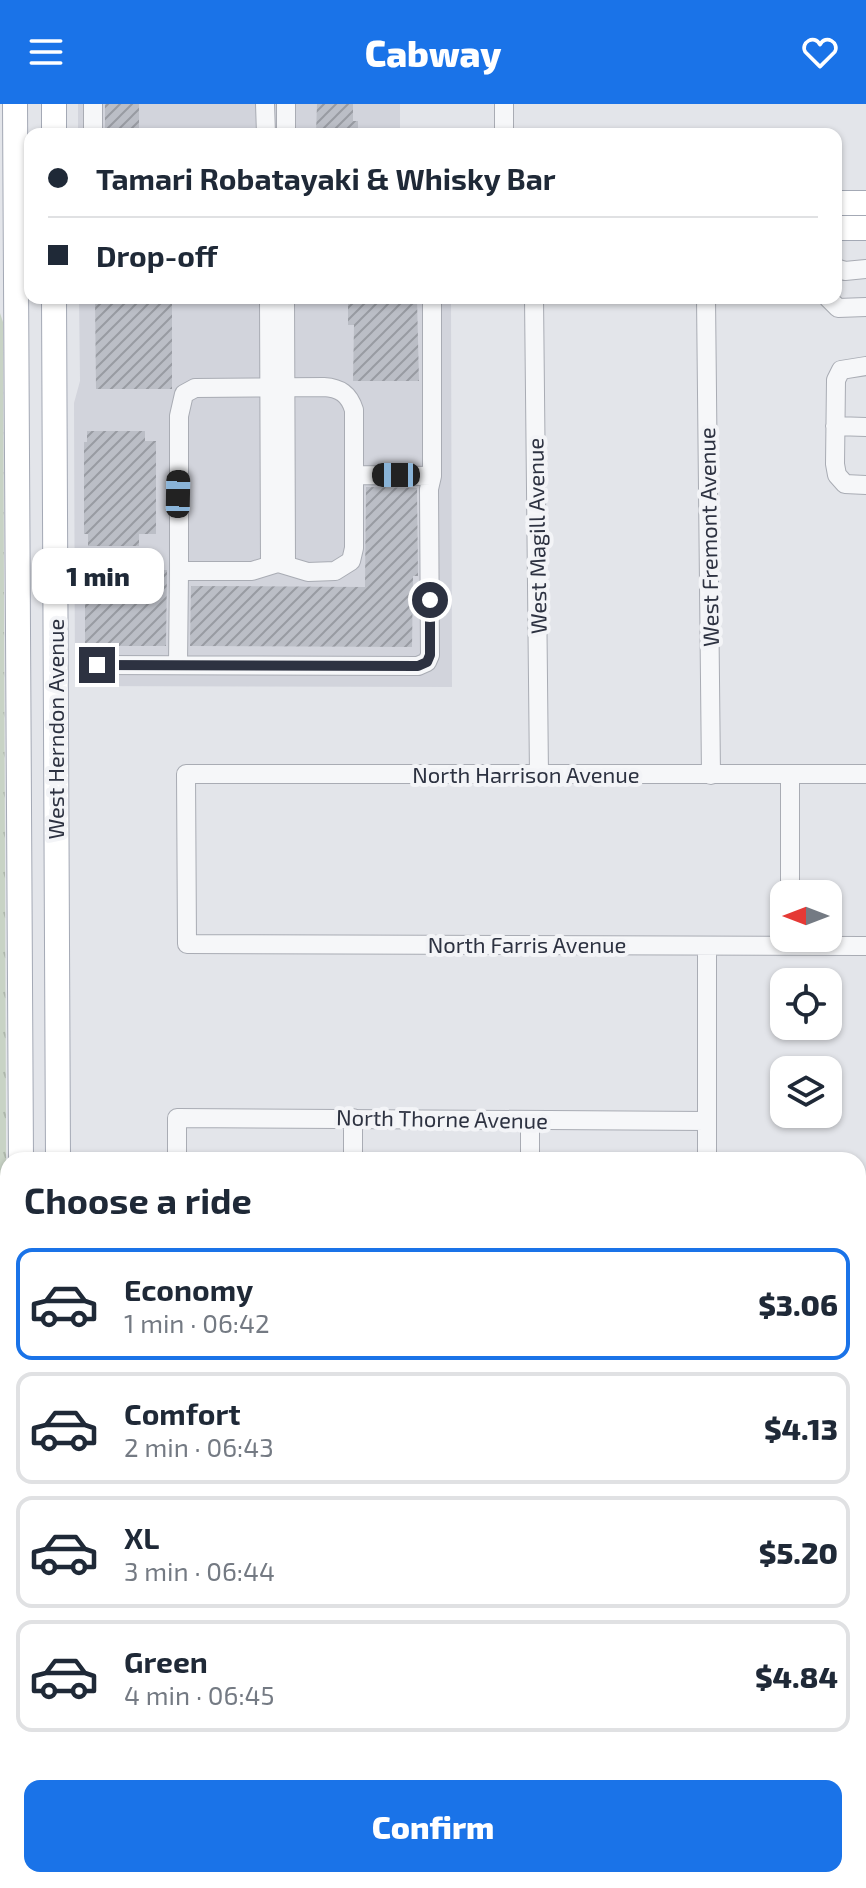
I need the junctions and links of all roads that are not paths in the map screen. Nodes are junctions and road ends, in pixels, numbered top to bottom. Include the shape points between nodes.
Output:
1 (15, 104) edge
2 (54, 104) edge
3 (93, 104) edge
4 (265, 104) edge
5 (286, 104) edge
6 (504, 104) edge
7 (54, 128) edge
8 (93, 128) edge
9 (266, 128) edge
10 (286, 128) edge
11 (504, 128) edge
12 (15, 194) edge
13 (842, 203) edge
14 (866, 203) edge
15 (842, 228) edge
16 (866, 228) edge
17 (15, 229) edge
18 (866, 269) edge
19 (842, 270) edge
20 (54, 304) edge
21 (270, 304) edge
22 (285, 304) edge
23 (432, 304) edge
24 (534, 304) edge
25 (706, 304) edge
26 (834, 304) edge
27 (866, 307) edge
28 (866, 366) edge
29 (278, 387) junction
30 (835, 426) junction
31 (866, 427) edge
32 (355, 475) junction
33 (432, 476) junction
34 (866, 485) edge
35 (278, 564) junction
36 (179, 571) junction
37 (97, 665) dead end
38 (178, 665) junction
39 (866, 774) edge
40 (539, 775) junction
41 (711, 775) junction
42 (790, 775) junction
43 (790, 880) edge
44 (770, 942) edge
45 (187, 944) joint
46 (842, 944) edge
47 (707, 946) junction
48 (866, 946) edge
49 (353, 1118) junction
50 (530, 1120) junction
51 (707, 1121) junction
52 (21, 1152) edge
53 (58, 1152) edge
54 (177, 1152) edge
55 (353, 1152) edge
56 (530, 1152) edge
57 (707, 1152) edge

1 - 12 main road, West Herndon Avenue
2 - 7 main road
3 - 8 street
4 - 9 street
5 - 10 street
6 - 11 street
12 - 17 main road, West Herndon Avenue
13 - 14 main road
15 - 16 main road
17 - 52 main road, West Herndon Avenue
18 - 19 street
20 - 53 main road, West Herndon Avenue
21 - 29 street
22 - 29 street
23 - 33 street
24 - 40 street, West Magill Avenue
25 - 41 street, West Fremont Avenue
26 - 27 street
28 - 30 street via 841,370
29 - 32 street via 335,388 345,393 354,410
29 - 35 street
29 - 36 street via 195,388 181,399
30 - 31 street
30 - 34 street via 837,475 845,484
32 - 33 street
32 - 35 street via 351,561 335,571 308,572
33 - 38 street via 427,662
35 - 36 street via 252,571
36 - 38 street
37 - 38 street
39 - 42 street, North Harrison Avenue
40 - 41 street, North Harrison Avenue
40 - 45 street, North Harrison Avenue via 186,774
41 - 42 street, North Harrison Avenue
42 - 43 street
44 - 47 street, North Farris Avenue
45 - 47 street, North Farris Avenue
46 - 48 street, North Farris Avenue
47 - 51 street
49 - 50 street, North Thorne Avenue
49 - 54 street, North Thorne Avenue via 177,1118
49 - 55 street
50 - 51 street, North Thorne Avenue
50 - 56 street
51 - 57 street

